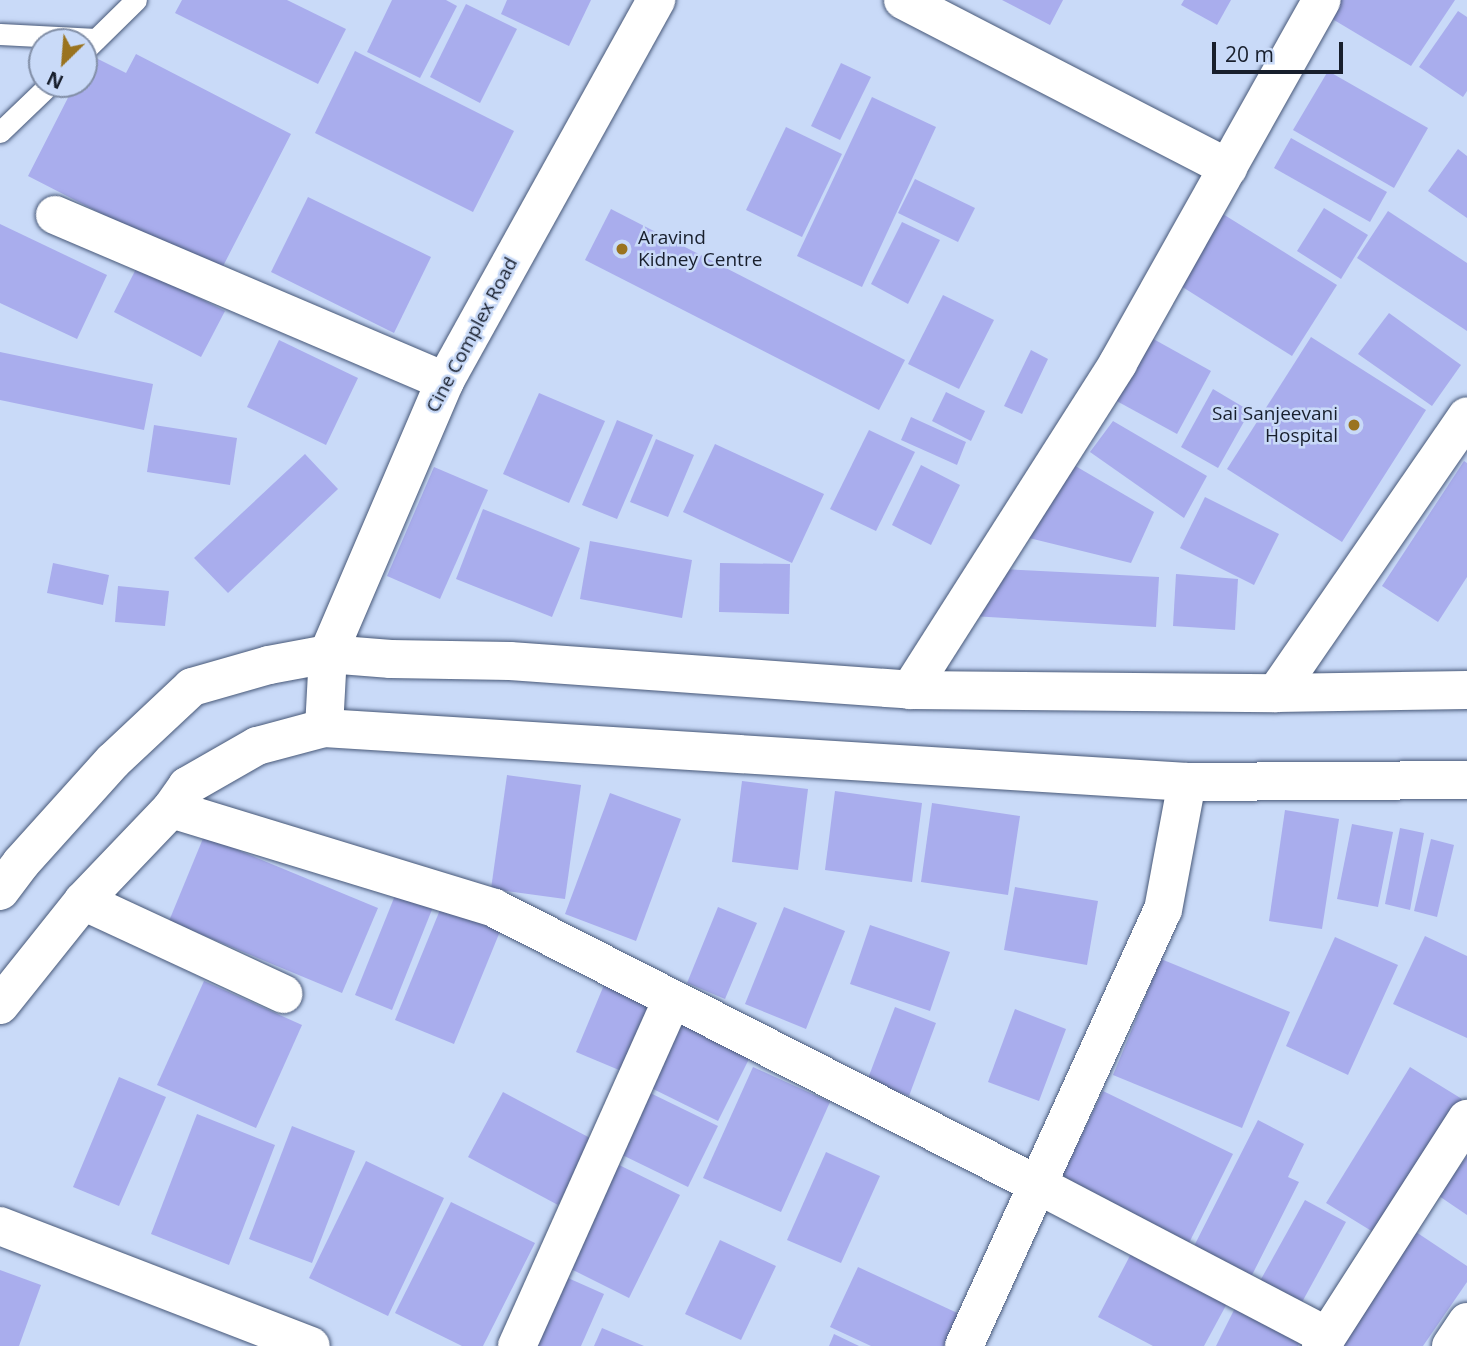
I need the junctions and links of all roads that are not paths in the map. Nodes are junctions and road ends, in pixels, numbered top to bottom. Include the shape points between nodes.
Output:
1 (136, 0) edge
2 (656, 0) edge
3 (903, 0) edge
4 (1322, 0) edge
5 (0, 34) edge
6 (28, 37) edge
7 (98, 37) edge
8 (35, 98) edge
9 (0, 132) edge
10 (1228, 168) junction
11 (55, 215) dead end
12 (445, 381) junction
13 (1467, 416) edge
14 (328, 654) junction
15 (911, 690) junction
16 (1467, 690) edge
17 (1276, 693) junction
18 (324, 728) junction
19 (1467, 780) edge
20 (1186, 782) junction
21 (171, 809) junction
22 (0, 891) edge
23 (83, 901) junction
24 (283, 994) dead end
25 (673, 999) junction
26 (0, 1005) edge
27 (1467, 1119) edge
28 (1038, 1185) junction
29 (0, 1226) edge
30 (1467, 1322) edge
31 (1324, 1341) edge
32 (312, 1346) edge
33 (517, 1346) edge
34 (964, 1346) edge
35 (1451, 1346) edge

1 - 7 lane
2 - 12 street, Cine Complex Road
3 - 10 street
4 - 10 street
5 - 6 lane
8 - 9 lane
10 - 15 street via 1118,363
11 - 12 street
12 - 14 street, Cine Complex Road
13 - 17 street
14 - 15 street via 510,661
14 - 18 street, Cine Complex Road
14 - 22 street via 192,687 113,761
15 - 17 street
16 - 17 street
18 - 20 street
18 - 21 street via 257,746 187,786
19 - 20 street
20 - 28 street via 1163,910
21 - 23 street
21 - 25 street via 494,908
23 - 24 street
23 - 26 street
25 - 28 street
25 - 33 street
27 - 31 street
28 - 31 street
28 - 34 street
29 - 32 street
30 - 35 street

